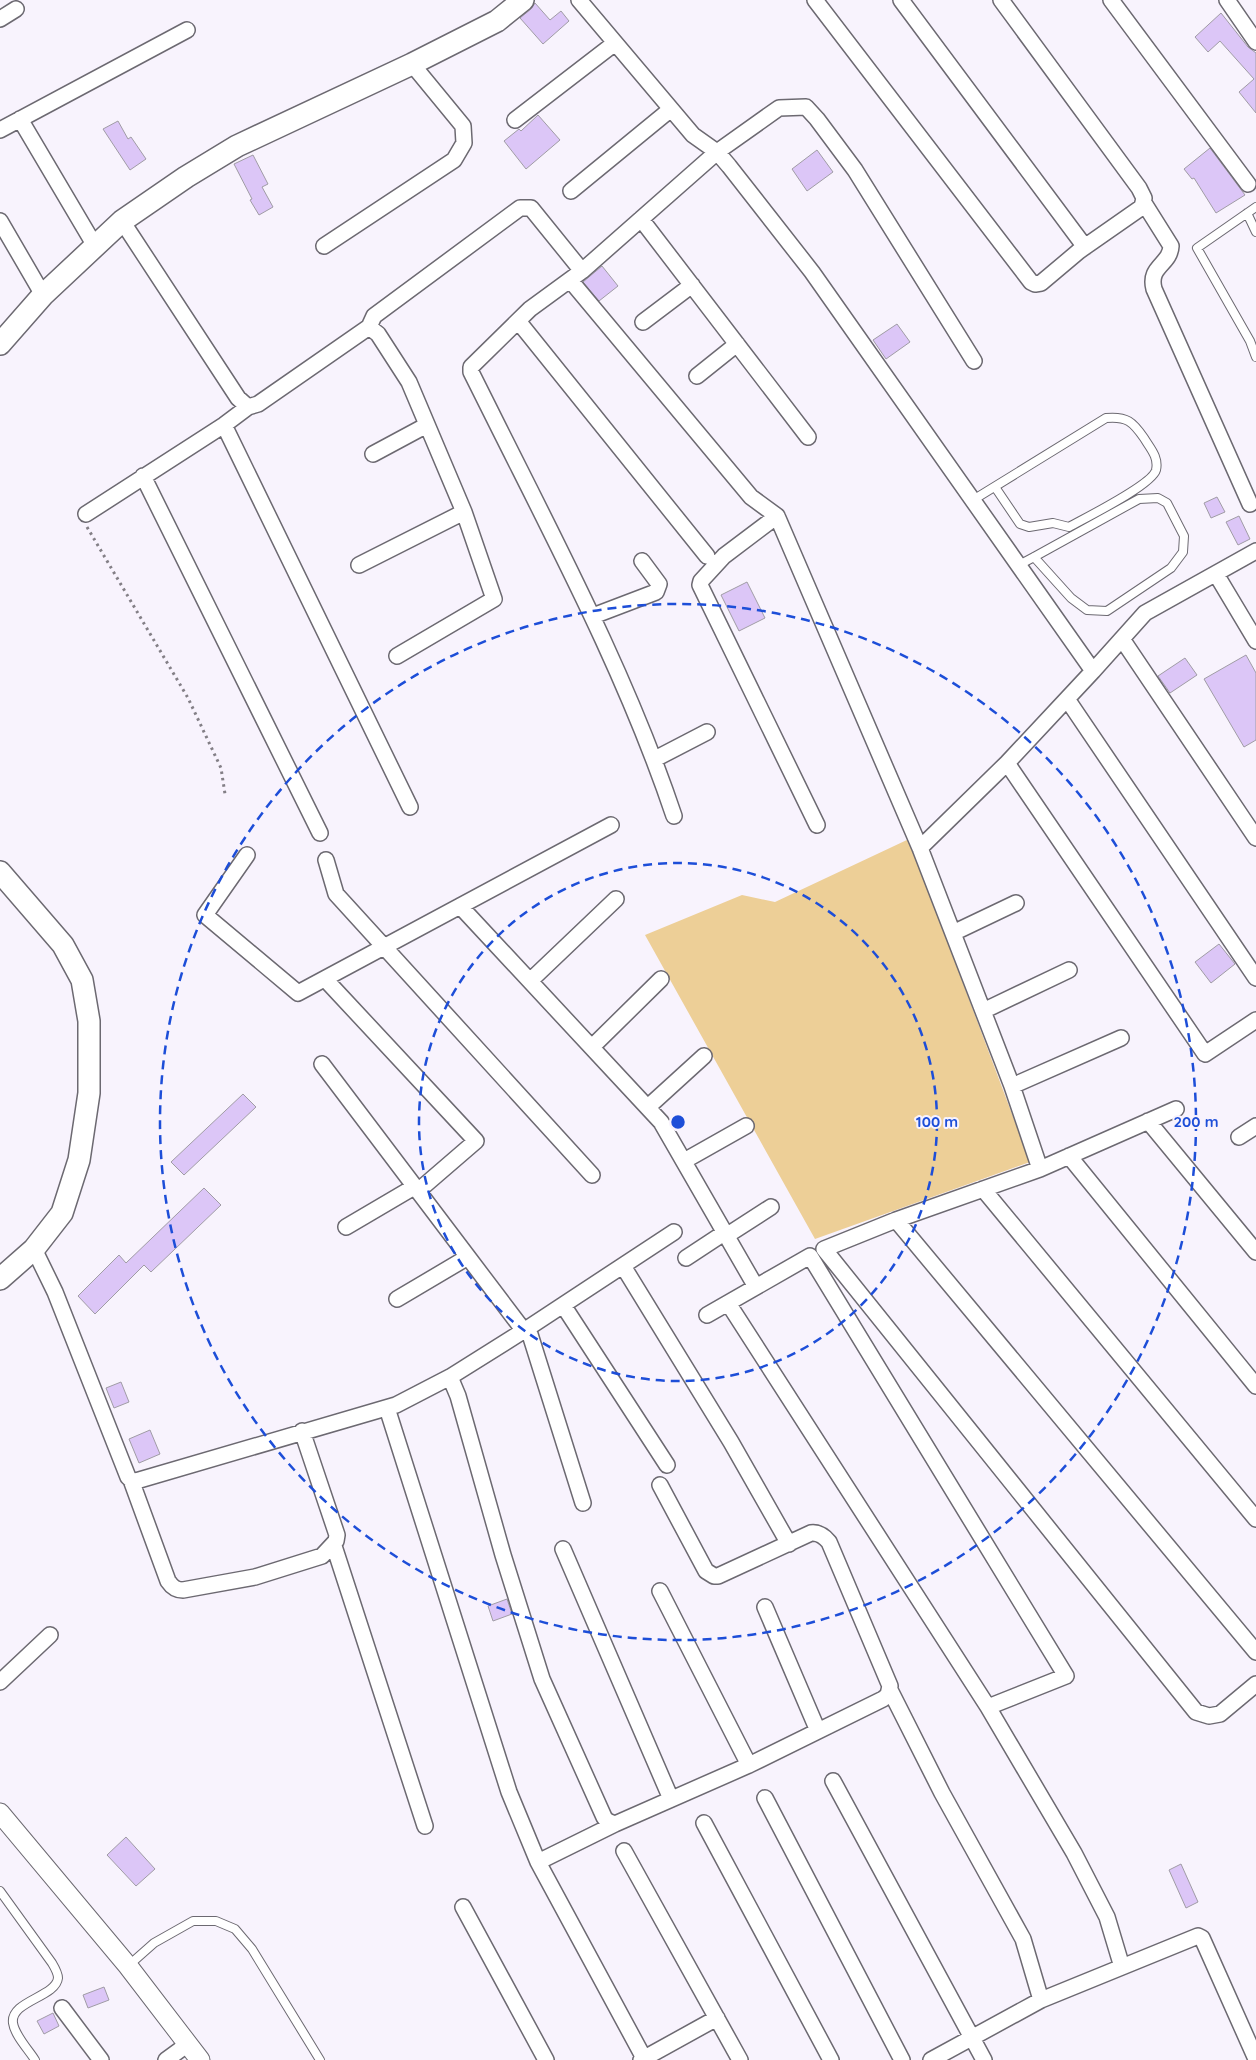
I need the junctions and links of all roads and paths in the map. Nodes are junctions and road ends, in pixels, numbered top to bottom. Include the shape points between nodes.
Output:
1 (523, 0) edge
2 (579, 0) edge
3 (815, 0) edge
4 (901, 0) edge
5 (1001, 0) edge
6 (1111, 0) edge
7 (1227, 0) edge
8 (16, 9) dead end
9 (0, 19) edge
10 (187, 30) dead end
11 (1255, 37) edge
12 (615, 43) junction
13 (412, 64) junction
14 (671, 109) junction
15 (20, 119) junction
16 (515, 120) dead end
17 (0, 130) edge
18 (717, 152) junction
19 (1248, 184) dead end
20 (571, 191) dead end
21 (1144, 203) junction
22 (1256, 207) edge
23 (1247, 213) junction
24 (641, 219) junction
25 (0, 221) edge
26 (122, 221) junction
27 (1256, 232) edge
28 (95, 246) junction
29 (324, 246) dead end
30 (1085, 247) junction
31 (576, 276) junction
32 (692, 285) junction
33 (43, 294) junction
34 (518, 321) junction
35 (643, 322) dead end
36 (369, 327) junction
37 (0, 344) edge
38 (737, 344) junction
39 (1256, 357) edge
40 (974, 361) dead end
41 (697, 376) dead end
42 (248, 407) junction
43 (224, 425) junction
44 (427, 425) junction
45 (808, 437) dead end
46 (373, 454) dead end
47 (143, 476) junction
48 (994, 487) junction
49 (973, 500) junction
50 (1250, 504) dead end
51 (464, 512) junction
52 (86, 514) joint
53 (777, 516) junction
54 (1256, 551) edge
55 (707, 556) dead end
56 (1034, 557) junction
57 (642, 561) dead end
58 (359, 565) dead end
59 (1019, 565) junction
60 (1216, 574) junction
61 (593, 616) junction
62 (1122, 639) junction
63 (1256, 641) edge
64 (397, 656) dead end
65 (1094, 671) junction
66 (1067, 699) junction
67 (707, 732) dead end
68 (655, 759) junction
69 (1007, 762) junction
70 (225, 794) dead end
71 (410, 808) dead end
72 (674, 816) dead end
73 (611, 825) dead end
74 (817, 825) dead end
75 (320, 833) dead end
76 (1256, 838) edge
77 (920, 848) junction
78 (247, 855) dead end
79 (326, 860) dead end
80 (0, 872) edge
81 (616, 899) dead end
82 (1016, 903) dead end
83 (460, 906) junction
84 (953, 933) junction
85 (384, 947) junction
86 (1069, 970) dead end
87 (1256, 978) edge
88 (324, 979) junction
89 (661, 979) dead end
90 (530, 981) junction
91 (983, 1011) junction
92 (1256, 1020) edge
93 (1121, 1038) dead end
94 (592, 1047) junction
95 (704, 1056) dead end
96 (322, 1064) dead end
97 (1012, 1086) junction
98 (648, 1107) junction
99 (1176, 1109) dead end
100 (1148, 1121) junction
101 (746, 1126) dead end
102 (1256, 1126) edge
103 (1239, 1137) dead end
104 (1069, 1156) junction
105 (684, 1162) junction
106 (1040, 1169) junction
107 (592, 1175) dead end
108 (416, 1189) junction
109 (983, 1189) junction
110 (771, 1207) dead end
111 (896, 1220) junction
112 (346, 1227) dead end
113 (674, 1232) dead end
114 (725, 1234) junction
115 (34, 1249) junction
116 (1256, 1252) edge
117 (468, 1257) junction
118 (686, 1258) dead end
119 (623, 1266) junction
120 (0, 1280) edge
121 (756, 1287) junction
122 (397, 1299) dead end
123 (728, 1303) junction
124 (563, 1305) junction
125 (707, 1315) dead end
126 (526, 1329) junction
127 (450, 1376) junction
128 (1256, 1386) edge
129 (387, 1408) junction
130 (302, 1431) junction
131 (667, 1465) dead end
132 (131, 1480) junction
133 (660, 1486) dead end
134 (583, 1503) dead end
135 (1256, 1519) edge
136 (789, 1544) junction
137 (334, 1546) junction
138 (563, 1549) dead end
139 (660, 1591) dead end
140 (765, 1607) dead end
141 (50, 1635) dead end
142 (1256, 1652) edge
143 (0, 1682) edge
144 (1256, 1684) edge
145 (890, 1690) junction
146 (988, 1707) junction
147 (818, 1731) junction
148 (748, 1765) junction
149 (833, 1781) dead end
150 (766, 1798) dead end
151 (671, 1800) junction
152 (0, 1813) edge
153 (704, 1823) dead end
154 (615, 1824) junction
155 (425, 1826) dead end
156 (624, 1851) dead end
157 (538, 1862) junction
158 (0, 1891) edge
159 (463, 1908) dead end
160 (128, 1966) junction
161 (1122, 1967) junction
162 (1041, 2000) junction
163 (62, 2008) dead end
164 (717, 2018) junction
165 (972, 2038) junction
166 (188, 2044) junction
167 (644, 2059) edge
168 (1256, 2059) edge
169 (36, 2060) edge
170 (101, 2060) edge
171 (166, 2060) edge
172 (200, 2060) edge
173 (320, 2060) edge
174 (546, 2060) edge
175 (740, 2060) edge
176 (830, 2060) edge
177 (902, 2060) edge
178 (931, 2060) edge
179 (984, 2060) edge

1 - 13 main road via 497,21
2 - 12 street
3 - 30 street via 1031,282 1041,283
4 - 30 street
5 - 21 street via 1139,188
6 - 19 street
7 - 11 street
8 - 9 street
10 - 15 street
12 - 14 street
12 - 16 street
13 - 26 main road via 237,146 186,176
13 - 29 street via 463,126 464,143 454,160
14 - 18 street via 693,135
14 - 20 street
15 - 17 street
15 - 28 street
18 - 24 street
18 - 40 street via 779,108 806,107 855,170
18 - 49 street via 812,272
21 - 30 street
21 - 50 street via 1170,246 1170,252 1155,270 1154,289
22 - 23 lane
23 - 27 lane
23 - 39 lane via 1197,248
24 - 31 street
24 - 32 street
25 - 33 street
26 - 28 main road
26 - 42 street via 238,398
28 - 33 main road
31 - 34 street
31 - 36 street via 531,208 520,208 374,316
31 - 53 street via 751,497
32 - 35 street
32 - 38 street
33 - 37 main road
34 - 55 street
34 - 61 street via 475,362 471,372
36 - 42 street via 258,404
36 - 44 street via 378,334 409,382
38 - 41 street
38 - 45 street
42 - 43 street
43 - 47 street
43 - 71 street
44 - 46 street
44 - 51 street
47 - 52 street
47 - 75 street
48 - 48 lane via 1106,418 1118,417 1134,423 1156,457 1156,471 1145,484 1069,527 1053,523 1029,527 1020,524
48 - 49 lane
49 - 59 street
51 - 58 street
51 - 64 street via 494,599
52 - 70 path via 87,529 188,698 221,768
53 - 74 street via 724,556 700,585
53 - 77 street
54 - 60 street
56 - 56 lane via 1071,598 1087,610 1107,611 1171,568 1183,552 1184,536 1167,502 1158,498 1139,499
56 - 59 lane
57 - 61 street via 659,584 656,592
59 - 65 street
60 - 62 street via 1145,613
60 - 63 street
61 - 68 street
62 - 65 street
62 - 76 street
65 - 66 street
66 - 69 street
66 - 87 street
67 - 68 street
68 - 72 street
69 - 77 street
69 - 92 street via 1205,1054
73 - 83 street
77 - 84 street
78 - 88 street via 205,915 298,993
79 - 85 street via 336,894
80 - 115 main road via 62,945 82,980 90,1021 89,1093 79,1160 62,1212
81 - 90 street
82 - 84 street
83 - 85 street
83 - 90 street
84 - 91 street
85 - 88 street
85 - 107 street
86 - 91 street
88 - 108 street via 476,1141
89 - 94 street
90 - 94 street
91 - 97 street
93 - 97 street
94 - 98 street
95 - 98 street
96 - 108 street
97 - 106 street
98 - 105 street via 662,1122
99 - 100 street
100 - 104 street
100 - 116 street
101 - 105 street
102 - 103 street
104 - 106 street
104 - 128 street
105 - 114 street
106 - 109 street
108 - 112 street
108 - 117 street
109 - 111 street
109 - 135 street
110 - 114 street
111 - 142 street
111 - 144 street via 824,1249 1196,1712 1209,1716 1220,1714
113 - 119 street
114 - 118 street
114 - 121 street
115 - 120 main road
115 - 132 street via 55,1292
117 - 122 street
117 - 126 street
119 - 124 street
119 - 136 street
121 - 123 street
121 - 146 street via 810,1256 1066,1676
123 - 125 street
123 - 146 street
124 - 126 street
124 - 131 street
126 - 127 street
126 - 134 street
127 - 129 street
127 - 154 street via 542,1680 604,1817
129 - 130 street
129 - 157 street via 510,1792
130 - 132 street
130 - 137 street via 336,1535
132 - 137 street via 168,1581 177,1590 255,1577 322,1556
133 - 136 street via 709,1574 718,1576
136 - 145 street via 815,1532 829,1542
137 - 155 street
138 - 151 street
139 - 148 street
140 - 147 street
141 - 143 street
145 - 147 street via 883,1700
145 - 162 street via 942,1793 1023,1939
146 - 161 street via 1074,1853 1107,1917
147 - 148 street
148 - 151 street
149 - 165 street
150 - 177 street
151 - 154 street
152 - 160 street
153 - 176 street
154 - 157 street
156 - 164 street
157 - 167 street
158 - 169 lane via 57,1974 58,1981 54,1987 23,2006 15,2014 13,2022
159 - 174 street
160 - 166 street
160 - 173 lane via 154,1943 193,1921 216,1921 235,1929 263,1964
161 - 162 street
161 - 168 street via 1200,1936
162 - 165 street
163 - 170 street
164 - 167 street
164 - 175 street
165 - 178 street
165 - 179 street
166 - 171 street
166 - 172 street

